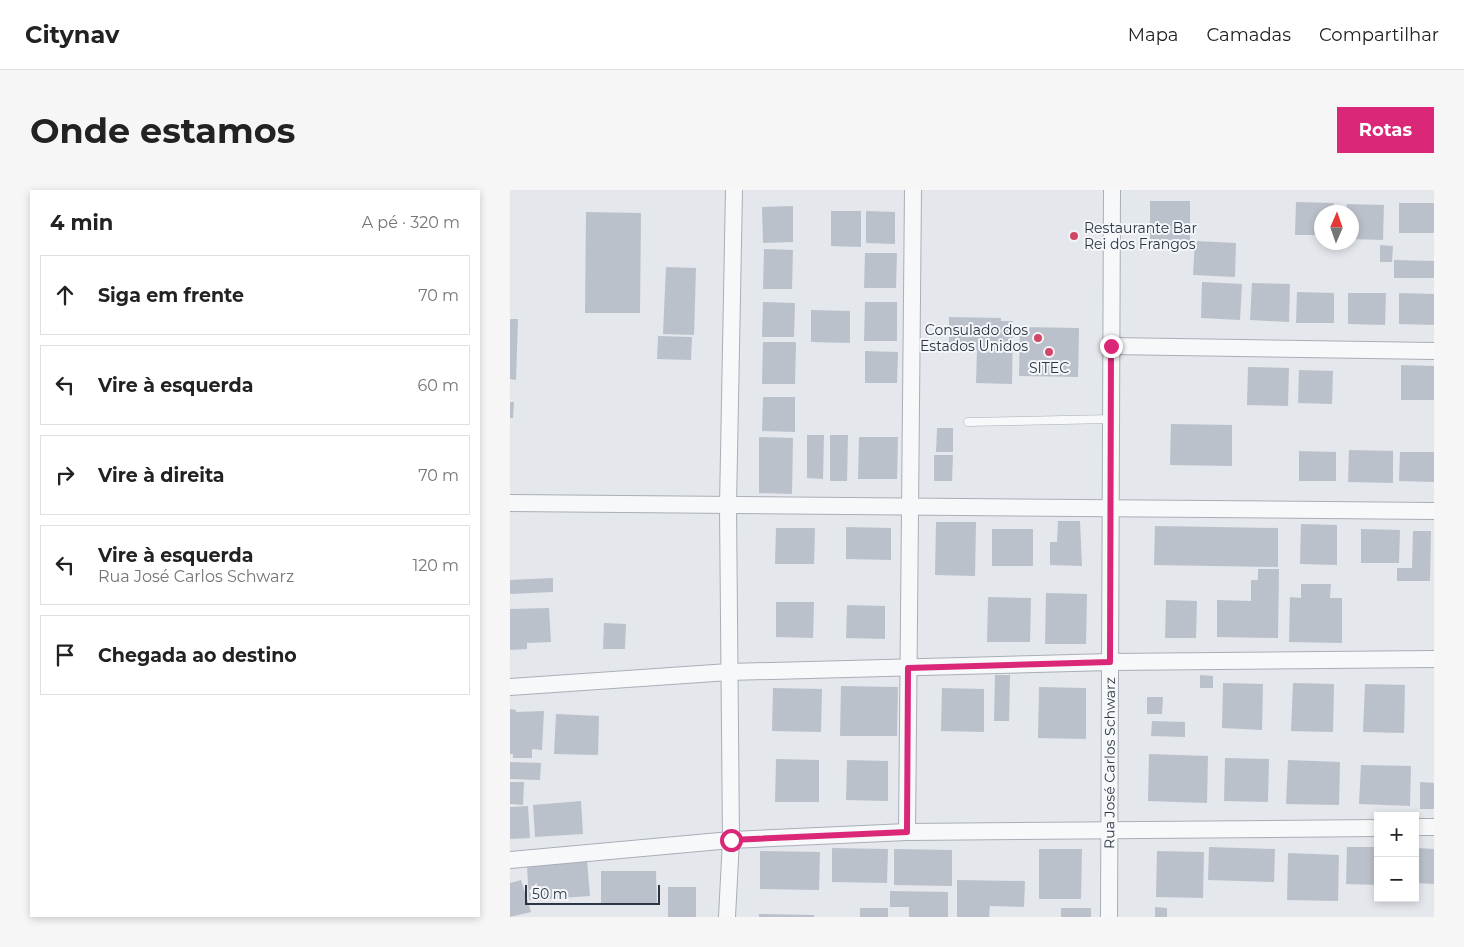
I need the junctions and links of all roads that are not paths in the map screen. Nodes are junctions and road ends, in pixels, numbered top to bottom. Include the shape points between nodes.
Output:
1 (734, 190) edge
2 (913, 190) edge
3 (1112, 190) edge
4 (1111, 346) junction
5 (1434, 351) edge
6 (1111, 419) junction
7 (968, 422) dead end
8 (510, 503) edge
9 (728, 506) junction
10 (910, 507) junction
11 (1110, 509) junction
12 (1434, 511) edge
13 (1434, 659) edge
14 (1110, 662) junction
15 (908, 668) junction
16 (729, 672) junction
17 (510, 687) edge
18 (1419, 827) edge
19 (1434, 827) edge
20 (1374, 828) edge
21 (1109, 830) junction
22 (907, 832) junction
23 (731, 840) junction
24 (510, 860) edge
25 (727, 917) edge
26 (1109, 917) edge

1 - 9 street
2 - 10 street
3 - 4 street, Rua José Carlos Schwarz
4 - 5 street
4 - 6 street, Rua José Carlos Schwarz
6 - 7 lane
6 - 11 street, Rua José Carlos Schwarz
8 - 9 street
9 - 10 street
9 - 16 street
10 - 11 street
10 - 15 street
11 - 12 street
11 - 14 street, Rua José Carlos Schwarz
13 - 14 street
14 - 15 street
14 - 21 street, Rua José Carlos Schwarz
15 - 16 street
15 - 22 street
16 - 17 street
16 - 23 street
18 - 19 street
20 - 21 street
21 - 22 street
21 - 26 street, Rua José Carlos Schwarz
22 - 23 street
23 - 24 street
23 - 25 street

